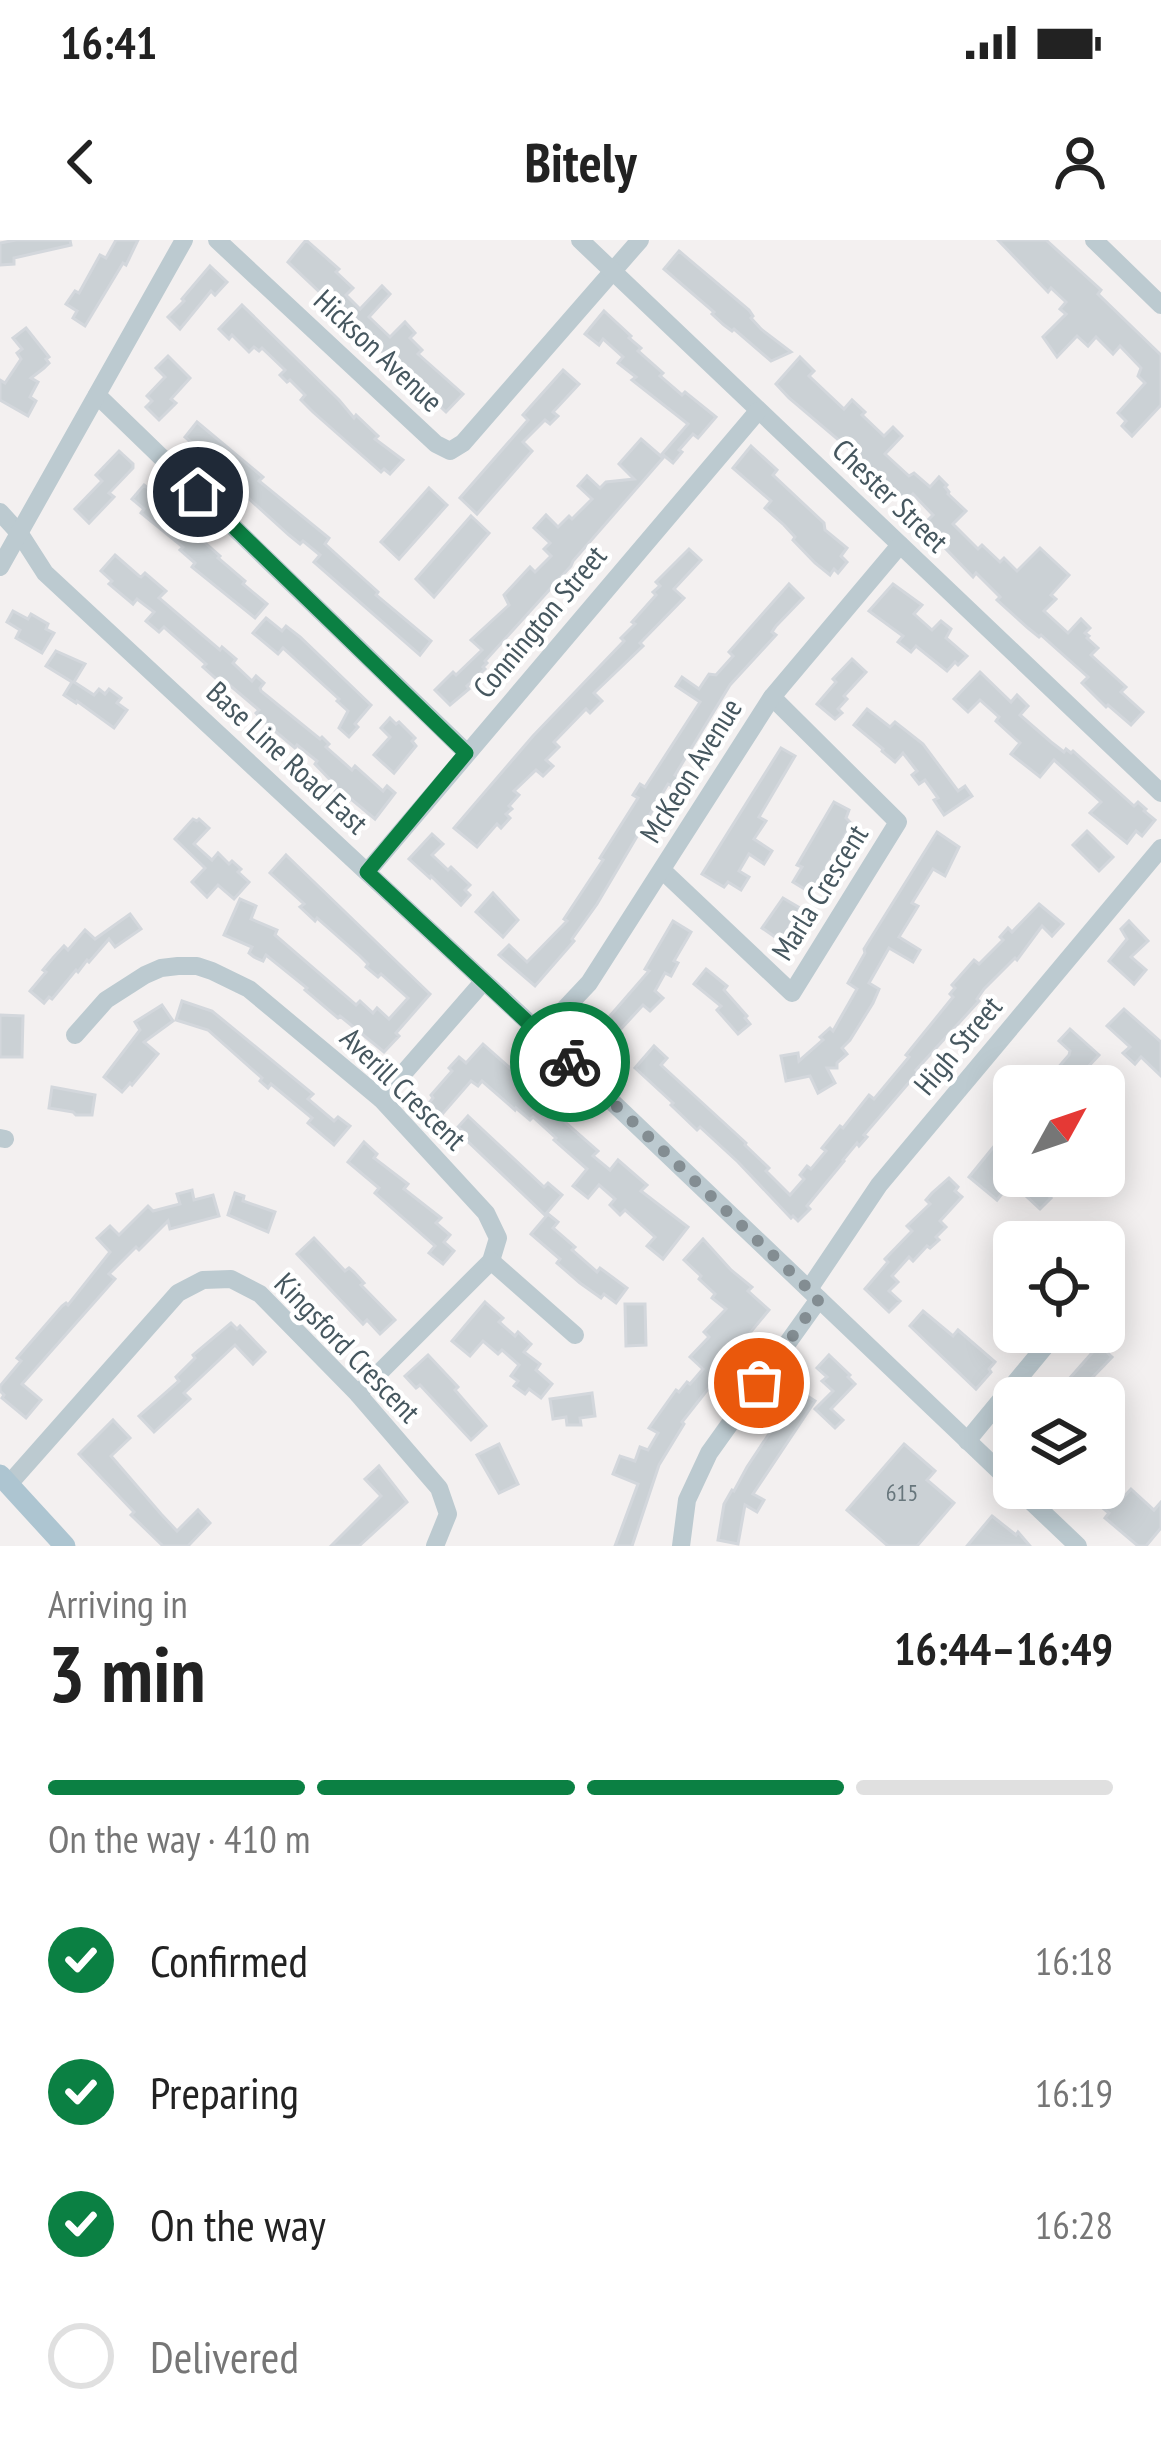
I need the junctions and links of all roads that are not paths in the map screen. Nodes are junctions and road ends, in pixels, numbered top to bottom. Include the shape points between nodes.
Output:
1 (184, 240) edge
2 (217, 240) edge
3 (580, 240) edge
4 (640, 240) edge
5 (1094, 240) edge
6 (613, 272) junction
7 (1161, 305) edge
8 (97, 394) junction
9 (758, 410) junction
10 (0, 512) edge
11 (20, 534) junction
12 (899, 544) junction
13 (0, 567) edge
14 (772, 697) junction
15 (466, 753) junction
16 (1161, 793) edge
17 (1159, 854) edge
18 (662, 870) junction
19 (367, 872) junction
20 (483, 982) junction
21 (541, 1034) junction
22 (75, 1035) dead end
23 (380, 1099) junction
24 (491, 1261) junction
25 (814, 1294) junction
26 (575, 1335) dead end
27 (1040, 1353) edge
28 (358, 1394) junction
29 (967, 1441) junction
30 (993, 1465) edge
31 (4, 1479) edge
32 (1039, 1509) edge
33 (65, 1546) edge
34 (436, 1546) edge
35 (681, 1546) edge
36 (1078, 1546) edge

1 - 8 street
2 - 6 street, Hickson Avenue via 450,451
3 - 6 street, Chester Street
4 - 6 street
5 - 7 street
6 - 9 street, Chester Street
8 - 11 street
8 - 15 street
9 - 12 street, Chester Street
9 - 15 street, Connington Street
10 - 11 street, Base Line Road East
11 - 13 street
11 - 19 street, Base Line Road East via 46,573
12 - 14 street, McKeon Avenue
12 - 16 street, Chester Street
14 - 18 street, McKeon Avenue
14 - 18 street, Marla Crescent via 898,821 792,993
15 - 19 street, Connington Street
17 - 25 street, High Street via 879,1185
18 - 21 street, McKeon Avenue via 589,983
19 - 20 street, Base Line Road East
20 - 21 street, Base Line Road East
20 - 23 street
21 - 25 street, Base Line Road East
22 - 23 street, Averill Crescent via 126,985 161,968 197,966 249,989
23 - 24 street, Averill Crescent via 486,1214 498,1238
24 - 26 street
24 - 28 street
25 - 29 street, Base Line Road East
25 - 35 street, High Street via 710,1453 687,1500
27 - 29 street
28 - 31 street, Kingsford Crescent via 260,1294 232,1279 203,1280 178,1293
28 - 34 street, Kingsford Crescent via 439,1488 448,1514
29 - 30 street, Base Line Road East
31 - 33 main road
32 - 36 street, Base Line Road East

